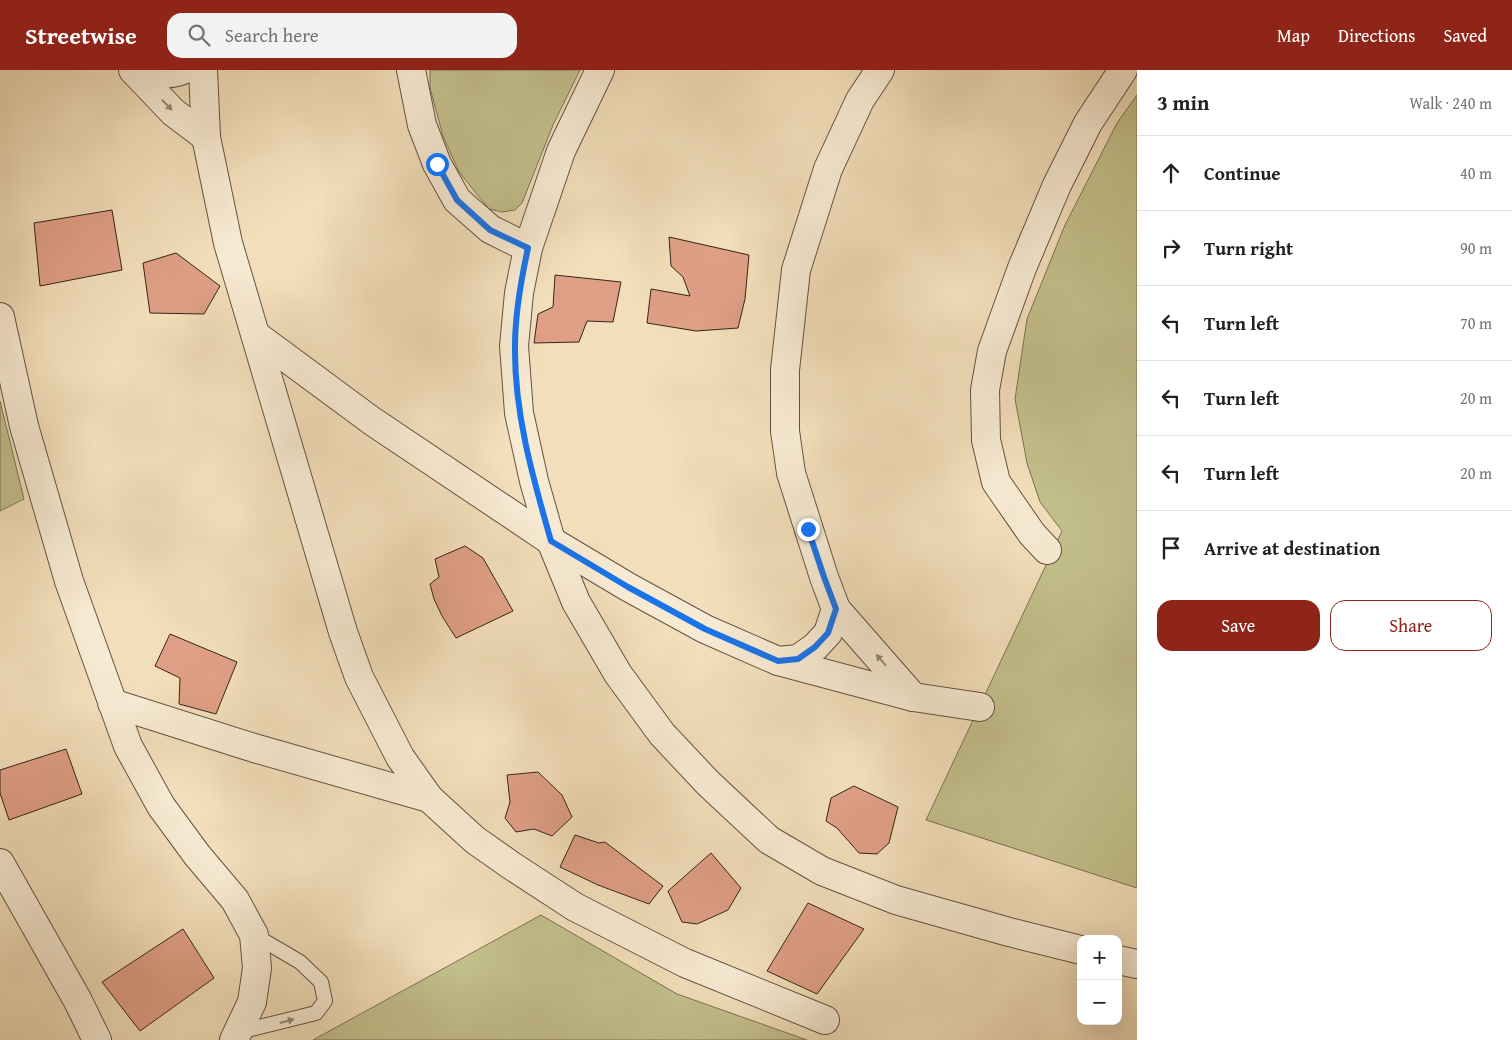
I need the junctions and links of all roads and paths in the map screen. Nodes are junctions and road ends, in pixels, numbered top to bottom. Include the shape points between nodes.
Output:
1 (133, 70) edge
2 (142, 70) edge
3 (182, 70) edge
4 (203, 70) edge
5 (411, 70) edge
6 (600, 70) edge
7 (880, 70) edge
8 (1122, 70) edge
9 (206, 137) junction
10 (528, 248) junction
11 (0, 317) edge
12 (257, 336) junction
13 (551, 541) junction
14 (1047, 550) dead end
15 (836, 609) junction
16 (778, 661) junction
17 (913, 697) junction
18 (112, 704) junction
19 (980, 706) dead end
20 (429, 798) junction
21 (0, 863) edge
22 (254, 935) junction
23 (1077, 949) edge
24 (1122, 961) edge
25 (1137, 964) edge
26 (825, 1020) dead end
27 (237, 1036) edge
28 (97, 1040) edge

1 -> 9 street via 173,112
2 - 3 street via 160,74
4 - 9 street
5 - 10 street via 422,125 437,164 457,200 490,230
6 - 10 street via 561,151
7 - 15 street via 860,100 828,169 809,226 796,270 785,370 785,431 791,473
8 - 14 street via 1088,123 1057,185 992,351 985,390 986,440 996,482
9 - 12 street via 228,243
10 - 13 street via 519,293 514,346 520,413
11 - 18 street via 24,426 69,581
12 - 13 street via 372,421
12 - 20 street via 340,623 359,677 400,757
13 - 16 street via 705,629
13 - 23 street via 576,602 618,674 662,734 769,840 822,871 896,900
15 - 16 street via 828,633 815,647 798,659
17 -> 15 street
16 - 17 street
17 - 19 street
18 - 20 street
18 - 22 street via 128,746 161,806 235,900
20 - 26 street via 475,840 575,906 686,963
21 - 28 street via 78,1000
22 - 27 street via 258,968 252,1002
27 -> 22 lane via 316,1013 325,1001 321,982 300,962
24 - 25 street

